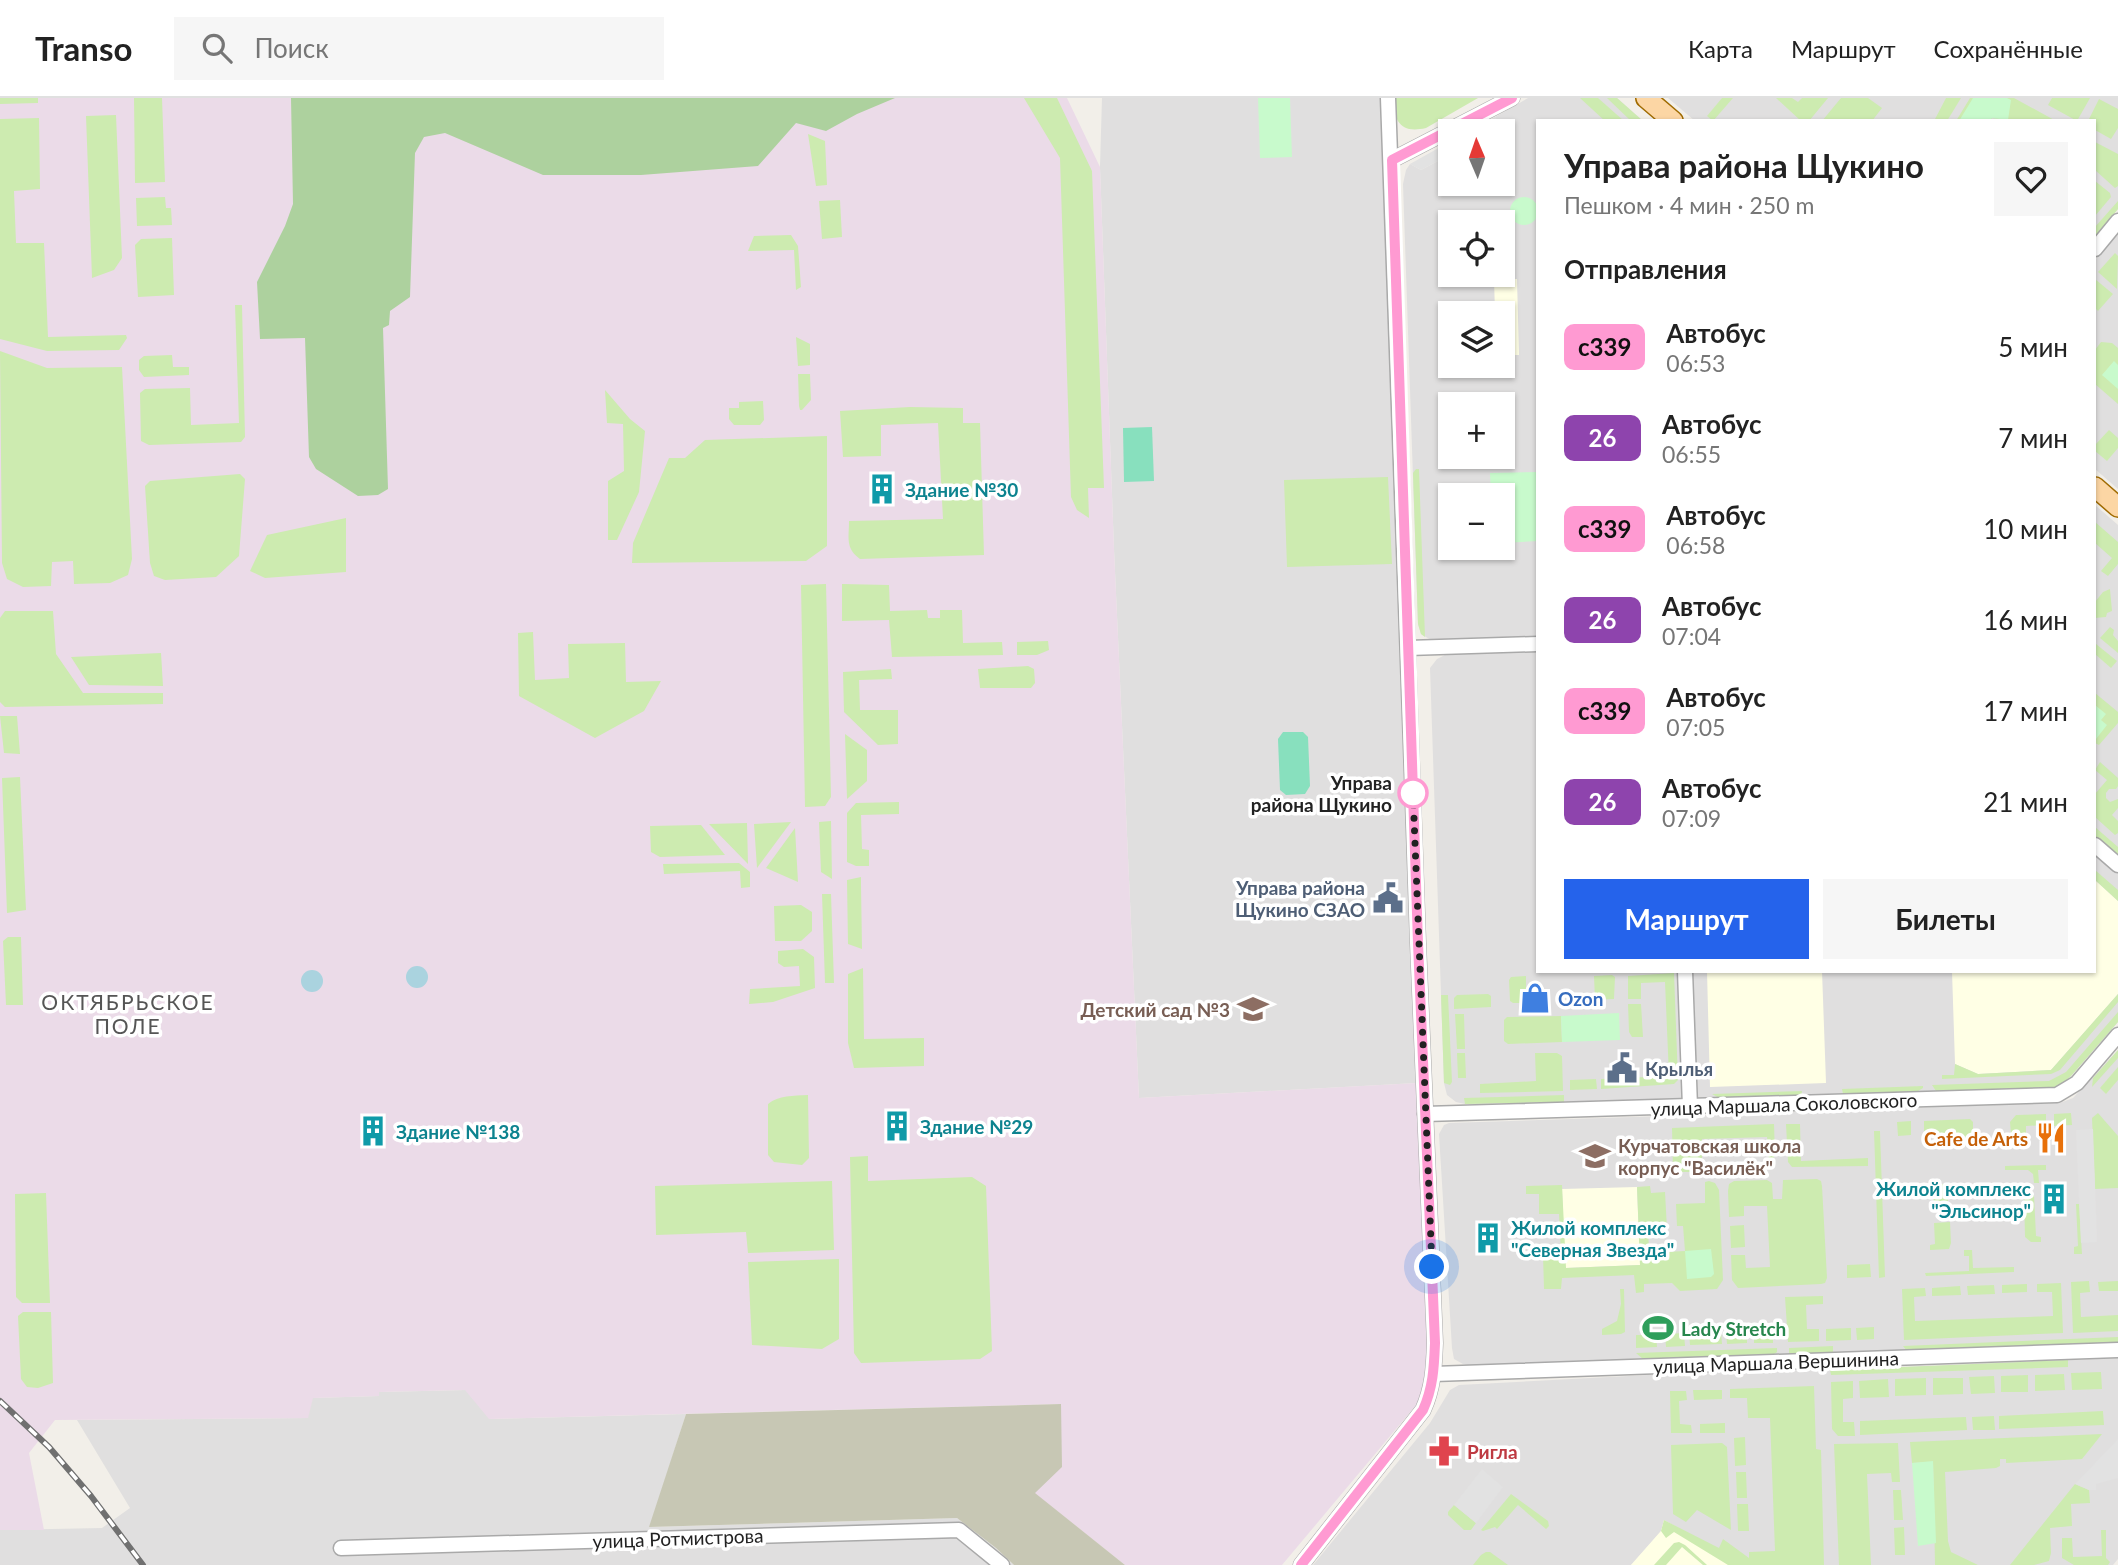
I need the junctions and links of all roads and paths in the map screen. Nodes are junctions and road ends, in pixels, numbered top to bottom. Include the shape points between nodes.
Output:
1 (1388, 98) edge
2 (1512, 98) edge
3 (1646, 98) edge
4 (1671, 119) edge
5 (1392, 160) junction
6 (2118, 221) edge
7 (2096, 248) edge
8 (2096, 488) edge
9 (2118, 507) edge
10 (1536, 644) edge
11 (1408, 648) junction
12 (2096, 846) edge
13 (2118, 865) edge
14 (1685, 973) edge
15 (2118, 1035) edge
16 (1690, 1107) junction
17 (1425, 1114) junction
18 (2118, 1350) edge
19 (1434, 1374) junction
20 (341, 1548) dead end
21 (1002, 1565) edge
22 (1301, 1565) edge

1 - 5 street
2 - 5 street
3 - 4 main road
5 - 11 street
6 - 7 street
8 - 9 main road
10 - 11 street
11 - 17 street
12 - 13 street
14 - 16 street
15 - 16 street, улица Маршала Соколовского via 2077,1083 2057,1095
16 - 17 street, улица Маршала Соколовского
17 - 19 street
18 - 19 street, улица Маршала Вершинина
19 - 22 street via 1423,1410
20 - 21 street, улица Ротмистрова via 959,1530

